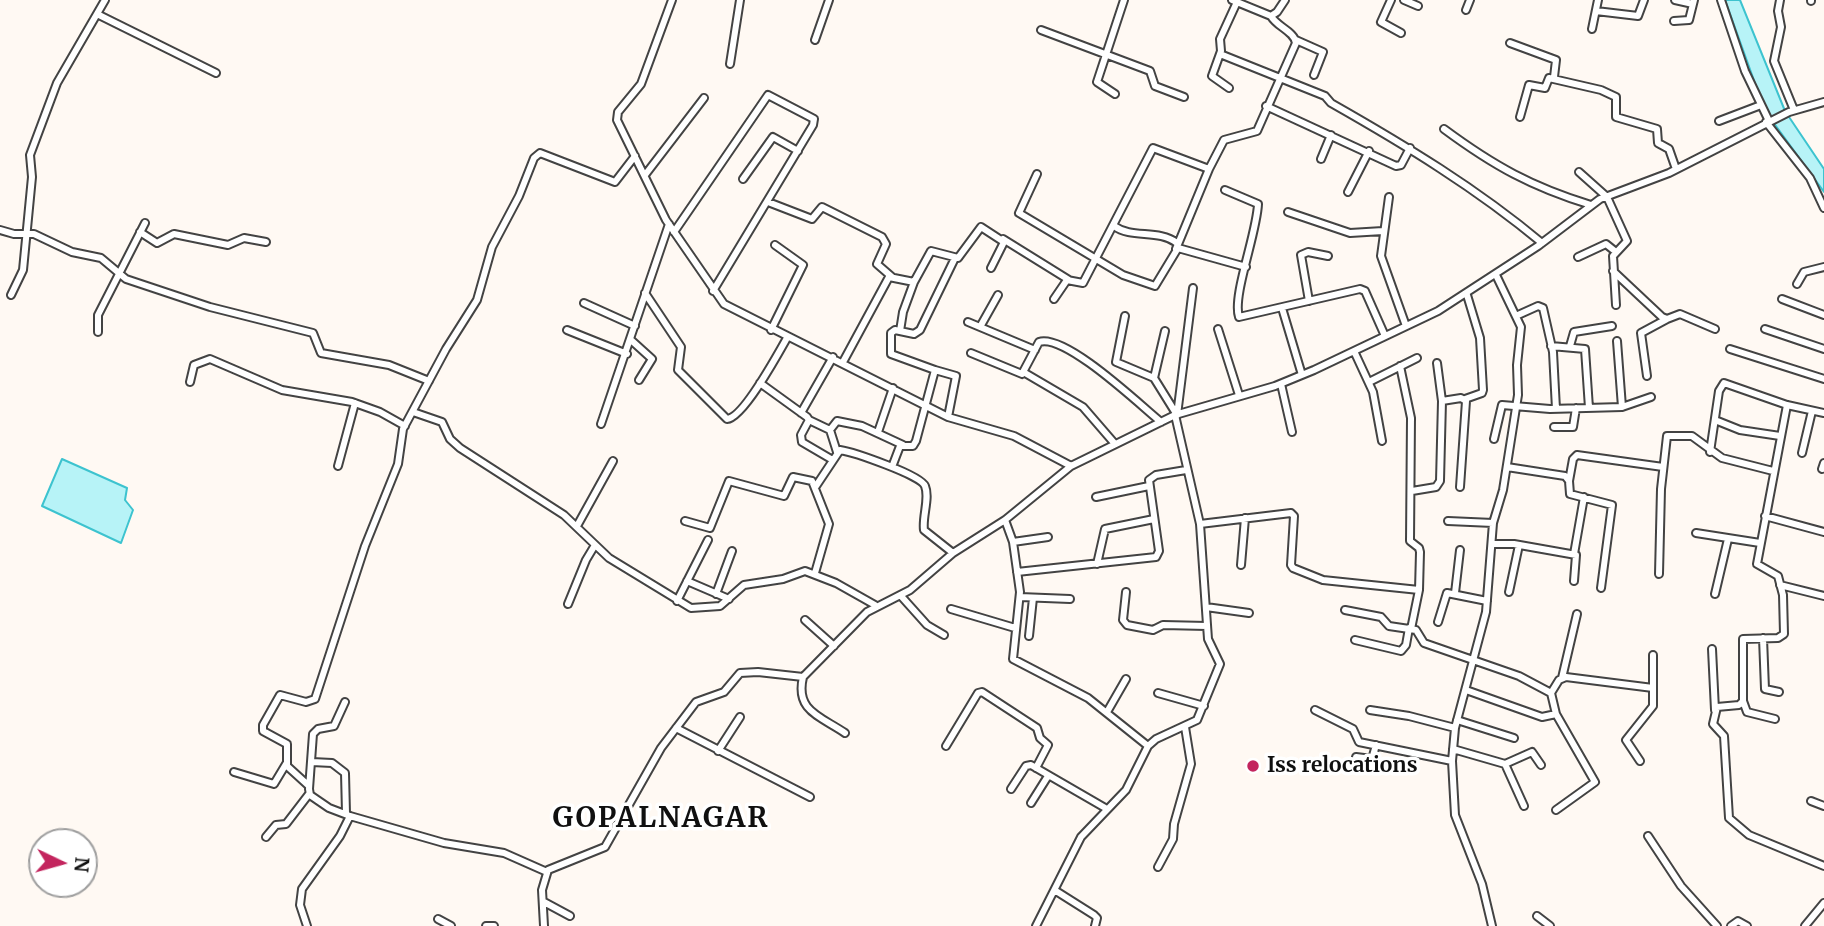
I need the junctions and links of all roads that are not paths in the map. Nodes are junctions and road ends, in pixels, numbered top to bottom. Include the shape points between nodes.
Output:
1 (105, 0) edge
2 (672, 0) edge
3 (740, 0) edge
4 (829, 0) edge
5 (1125, 0) edge
6 (1285, 0) edge
7 (1391, 0) edge
8 (1404, 0) edge
9 (1470, 0) edge
10 (1598, 0) edge
11 (1644, 0) edge
12 (1675, 0) edge
13 (1721, 0) edge
14 (1780, 0) edge
15 (1235, 1) edge
16 (1694, 2) edge
17 (1418, 6) dead end
18 (1466, 10) dead end
19 (1596, 11) junction
20 (97, 14) junction
21 (1271, 16) junction
22 (1674, 21) dead end
23 (1592, 29) dead end
24 (1041, 30) dead end
25 (1401, 33) dead end
26 (815, 40) dead end
27 (1296, 40) junction
28 (1510, 43) dead end
29 (1106, 53) junction
30 (1220, 54) junction
31 (730, 64) dead end
32 (216, 73) dead end
33 (1314, 75) dead end
34 (1554, 77) junction
35 (1281, 79) junction
36 (1230, 88) dead end
37 (1115, 94) dead end
38 (1184, 97) dead end
39 (704, 98) dead end
40 (1824, 102) edge
41 (1761, 105) junction
42 (1266, 106) junction
43 (1791, 111) junction
44 (1520, 117) dead end
45 (1770, 120) junction
46 (1719, 121) dead end
47 (1444, 130) dead end
48 (1332, 135) junction
49 (1410, 148) junction
50 (798, 151) junction
51 (1369, 152) junction
52 (635, 156) junction
53 (1321, 159) dead end
54 (1209, 169) junction
55 (1676, 169) junction
56 (1579, 172) dead end
57 (645, 174) junction
58 (1037, 174) dead end
59 (743, 179) dead end
60 (1225, 190) dead end
61 (1348, 192) dead end
62 (1389, 197) dead end
63 (1607, 197) junction
64 (768, 202) junction
65 (1591, 205) junction
66 (1824, 208) edge
67 (1288, 212) dead end
68 (145, 223) dead end
69 (669, 224) junction
70 (1114, 226) junction
71 (0, 230) edge
72 (1383, 231) junction
73 (140, 232) junction
74 (674, 232) junction
75 (26, 233) junction
76 (1003, 239) junction
77 (265, 242) dead end
78 (1542, 243) junction
79 (775, 245) dead end
80 (1177, 246) junction
81 (1616, 252) junction
82 (1328, 256) dead end
83 (1578, 257) dead end
84 (955, 258) junction
85 (1095, 260) junction
86 (1246, 267) junction
87 (991, 268) dead end
88 (1824, 268) edge
89 (1613, 271) junction
90 (117, 273) junction
91 (1496, 275) junction
92 (892, 277) junction
93 (1069, 280) junction
94 (914, 282) junction
95 (1797, 284) dead end
96 (1193, 288) dead end
97 (713, 292) junction
98 (645, 293) junction
99 (11, 295) dead end
100 (998, 295) dead end
101 (1467, 295) junction
102 (1055, 299) dead end
103 (1782, 299) dead end
104 (1309, 301) junction
105 (584, 303) dead end
106 (1616, 305) dead end
107 (1282, 308) junction
108 (1518, 314) junction
109 (1824, 315) edge
110 (1125, 316) dead end
111 (1667, 319) junction
112 (968, 322) dead end
113 (635, 326) junction
114 (1406, 326) junction
115 (1612, 326) dead end
116 (980, 327) junction
117 (1218, 329) dead end
118 (1715, 329) dead end
119 (1765, 329) dead end
120 (567, 330) dead end
121 (771, 330) junction
122 (900, 331) junction
123 (1165, 331) dead end
124 (98, 332) dead end
125 (1385, 336) junction
126 (787, 338) junction
127 (631, 340) junction
128 (1618, 341) dead end
129 (1551, 346) junction
130 (1570, 346) junction
131 (1730, 349) dead end
132 (1824, 349) edge
133 (1035, 350) junction
134 (1353, 351) junction
135 (971, 352) dead end
136 (627, 354) junction
137 (833, 357) junction
138 (1417, 358) dead end
139 (843, 362) junction
140 (1437, 363) dead end
141 (1400, 366) junction
142 (935, 370) junction
143 (1025, 373) junction
144 (1302, 375) junction
145 (1647, 376) dead end
146 (1154, 378) junction
147 (1824, 379) edge
148 (639, 380) dead end
149 (429, 381) junction
150 (190, 382) dead end
151 (1368, 382) junction
152 (760, 383) junction
153 (1281, 384) junction
154 (893, 388) junction
155 (1239, 395) junction
156 (1651, 397) dead end
157 (1465, 399) junction
158 (1442, 401) junction
159 (355, 403) junction
160 (1517, 404) junction
161 (1787, 405) junction
162 (926, 406) junction
163 (1622, 407) junction
164 (1576, 408) junction
165 (1589, 408) junction
166 (1556, 409) junction
167 (1812, 411) junction
168 (801, 413) junction
169 (417, 414) junction
170 (1824, 414) edge
171 (1176, 415) junction
172 (948, 417) junction
173 (809, 420) junction
174 (1715, 420) junction
175 (1161, 422) junction
176 (601, 424) dead end
177 (405, 426) junction
178 (1554, 427) dead end
179 (830, 430) junction
180 (878, 432) junction
181 (1292, 432) dead end
182 (1780, 436) junction
183 (1494, 439) dead end
184 (1382, 441) dead end
185 (1115, 444) junction
186 (903, 445) junction
187 (837, 452) junction
188 (1710, 452) junction
189 (1802, 453) dead end
190 (831, 459) junction
191 (613, 461) dead end
192 (338, 466) dead end
193 (1071, 466) junction
194 (892, 467) junction
195 (1507, 467) junction
196 (1663, 467) junction
197 (1186, 470) junction
198 (1773, 471) junction
199 (1569, 481) junction
200 (816, 486) junction
201 (1149, 486) junction
202 (1460, 487) dead end
203 (1412, 491) junction
204 (1096, 497) dead end
205 (1584, 497) junction
206 (1765, 516) junction
207 (1245, 518) junction
208 (1154, 519) junction
209 (1005, 520) junction
210 (685, 521) dead end
211 (1448, 521) dead end
212 (1493, 523) junction
213 (1200, 524) junction
214 (577, 526) junction
215 (1824, 532) edge
216 (1696, 533) dead end
217 (1048, 537) dead end
218 (1728, 539) junction
219 (708, 540) dead end
220 (1013, 542) junction
221 (1760, 543) junction
222 (1492, 544) junction
223 (1519, 545) junction
224 (592, 549) junction
225 (1460, 550) dead end
226 (732, 551) dead end
227 (953, 554) junction
228 (1574, 554) junction
229 (1097, 564) junction
230 (1241, 565) dead end
231 (1017, 572) junction
232 (814, 573) junction
233 (1659, 574) dead end
234 (687, 581) junction
235 (1574, 581) dead end
236 (1780, 585) junction
237 (1601, 587) dead end
238 (1419, 590) junction
239 (1126, 592) dead end
240 (1509, 592) dead end
241 (1455, 593) junction
242 (716, 594) junction
243 (1715, 594) dead end
244 (901, 596) junction
245 (1824, 596) edge
246 (1020, 597) junction
247 (1033, 598) junction
248 (729, 599) junction
249 (1070, 599) dead end
250 (677, 601) junction
251 (1487, 601) junction
252 (568, 604) dead end
253 (875, 605) junction
254 (1206, 607) junction
255 (951, 610) dead end
256 (1345, 610) dead end
257 (1249, 613) dead end
258 (1577, 614) dead end
259 (804, 620) dead end
260 (1438, 622) dead end
261 (1207, 626) junction
262 (1016, 628) junction
263 (1410, 629) junction
264 (944, 635) dead end
265 (1029, 635) dead end
266 (1763, 638) junction
267 (1355, 640) dead end
268 (834, 646) junction
269 (1712, 649) dead end
270 (1653, 655) dead end
271 (1475, 660) junction
272 (803, 677) junction
273 (1562, 678) junction
274 (1126, 679) dead end
275 (1653, 688) junction
276 (1466, 690) junction
277 (1158, 692) dead end
278 (1779, 692) dead end
279 (1550, 693) junction
280 (1743, 701) junction
281 (345, 702) dead end
282 (1204, 706) junction
283 (1315, 710) dead end
284 (1370, 710) dead end
285 (1715, 710) junction
286 (1107, 712) junction
287 (1556, 714) junction
288 (740, 717) dead end
289 (1775, 719) dead end
290 (1457, 720) junction
291 (1185, 727) junction
292 (676, 728) junction
293 (1455, 728) junction
294 (845, 733) dead end
295 (1514, 738) dead end
296 (1376, 745) junction
297 (946, 746) dead end
298 (1148, 746) junction
299 (1453, 749) junction
300 (718, 751) junction
301 (1356, 757) dead end
302 (1452, 761) junction
303 (1640, 761) dead end
304 (312, 762) junction
305 (286, 764) junction
306 (1505, 764) junction
307 (1541, 765) dead end
308 (1036, 768) junction
309 (234, 772) dead end
310 (1048, 776) junction
311 (1011, 789) dead end
312 (309, 790) junction
313 (810, 797) dead end
314 (1811, 801) dead end
315 (1031, 803) dead end
316 (1524, 806) dead end
317 (1824, 806) edge
318 (1107, 809) junction
319 (1556, 810) dead end
320 (348, 814) junction
321 (1648, 836) dead end
322 (266, 837) dead end
323 (1824, 866) edge
324 (1158, 867) dead end
325 (547, 872) junction
326 (1056, 891) junction
327 (544, 902) junction
328 (1824, 903) edge
329 (570, 916) dead end
330 (1537, 916) dead end
331 (438, 919) dead end
332 (307, 926) edge
333 (451, 926) edge
334 (486, 926) edge
335 (494, 926) edge
336 (544, 926) edge
337 (1036, 926) edge
338 (1095, 926) edge
339 (1492, 926) edge
340 (1550, 926) edge
341 (1717, 926) edge
342 (1731, 926) edge
343 (1747, 926) edge
344 (1804, 926) edge

1 - 20 street
2 - 52 street via 641,84 617,115
3 - 31 street
4 - 26 street
5 - 29 street
6 - 21 street
7 - 25 street via 1381,22
8 - 17 street
9 - 18 street
10 - 19 street
11 - 19 street via 1638,16
12 - 16 street
13 - 41 street
14 - 43 street via 1774,61
15 - 21 street
15 - 30 street via 1220,39
16 - 22 street via 1688,22
19 - 23 street
20 - 32 street
20 - 75 street via 57,83 30,155
21 - 27 street
24 - 29 street
27 - 33 street via 1323,52
27 - 35 street
28 - 34 street via 1556,60
29 - 37 street via 1097,85
29 - 38 street via 1150,71 1155,86
30 - 35 street
30 - 36 street via 1212,76
34 - 44 street via 1545,88 1529,85
34 - 55 street via 1614,96 1616,117 1657,128 1658,143 1669,149
35 - 42 street
35 - 49 street via 1325,96
39 - 57 street
40 - 43 street
41 - 45 street
41 - 46 street
42 - 48 street
42 - 54 street via 1255,133 1224,140
43 - 45 street
45 - 55 street
45 - 66 street via 1818,190
47 - 65 street via 1490,163
48 - 51 street
48 - 53 street
49 - 51 street via 1398,166
49 - 78 street via 1503,209
50 - 59 street via 773,137
50 - 64 street
50 - 74 street via 814,119 768,95
51 - 61 street
52 - 57 street
52 - 149 street via 615,182 542,154 534,158 492,247 477,299
54 - 70 street via 1153,148
54 - 80 street
55 - 63 street
56 - 63 street
57 - 69 street
58 - 85 street via 1019,212
60 - 86 street via 1258,204
62 - 72 street
63 - 65 street
63 - 81 street via 1627,241
64 - 92 street via 812,219 822,207 882,237 886,244 877,264
64 - 97 street
65 - 78 street
67 - 72 street via 1350,233
68 - 73 street
69 - 74 street
69 - 98 street
70 - 80 street via 1125,234 1138,233
70 - 85 street
71 - 75 street
72 - 114 street via 1381,259
73 - 77 street via 157,243 174,234 228,244 244,238
73 - 90 street
74 - 97 street
75 - 90 street via 101,258
75 - 99 street via 23,270
76 - 84 street via 981,227 961,257
76 - 87 street
76 - 93 street
78 - 91 street
79 - 121 street via 803,265
80 - 85 street via 1156,286
80 - 86 street
81 - 83 street via 1608,243
81 - 89 street
82 - 104 street via 1301,255
84 - 94 street via 931,251
84 - 122 street via 920,330 914,334
85 - 93 street via 1083,283
86 - 107 street via 1239,317
88 - 95 street via 1802,273
89 - 106 street
89 - 111 street
90 - 124 street via 98,315
90 - 149 street via 210,307 313,333 321,353 389,365
91 - 101 street
91 - 108 street
92 - 94 street
92 - 139 street via 884,283
93 - 102 street
94 - 122 street
96 - 171 street
97 - 121 street via 724,304
98 - 113 street
98 - 152 street via 681,347 678,370 723,417 735,417
100 - 116 street
101 - 114 street
101 - 157 street via 1480,338 1483,390
103 - 109 street
104 - 107 street
104 - 125 street via 1363,289
105 - 113 street
107 - 144 street
108 - 129 street via 1541,306
108 - 160 street via 1523,336 1518,350
110 - 146 street via 1116,362
111 - 118 street via 1680,314
111 - 145 street via 1641,333
112 - 116 street
113 - 127 street
114 - 125 street
115 - 130 street via 1574,332
116 - 133 street
117 - 155 street
119 - 132 street
120 - 136 street
121 - 126 street
122 - 142 street via 891,333 891,354
123 - 146 street
125 - 134 street
126 - 137 street
126 - 152 street
127 - 136 street
127 - 148 street via 652,359
128 - 163 street
129 - 130 street
129 - 166 street
130 - 165 street via 1586,349
131 - 147 street
133 - 143 street
133 - 175 street via 1040,342 1048,341 1096,364
134 - 144 street
134 - 151 street
135 - 143 street
136 - 176 street
137 - 139 street
137 - 168 street
138 - 141 street
139 - 154 street
140 - 158 street
141 - 151 street
141 - 203 street via 1411,418
142 - 162 street
142 - 172 street via 956,376
143 - 185 street via 1083,407
144 - 153 street
146 - 171 street
149 - 169 street
150 - 159 street via 194,365 210,359 282,390
151 - 184 street
152 - 168 street
153 - 155 street
153 - 181 street
154 - 162 street
154 - 180 street
155 - 171 street
156 - 163 street
157 - 158 street
157 - 202 street
158 - 203 street via 1439,484
159 - 177 street
159 - 192 street
160 - 166 street
160 - 183 street via 1500,406
160 - 195 street
161 - 167 street
161 - 174 street via 1724,383
161 - 182 street
162 - 172 street
162 - 186 street via 914,444
163 - 165 street
164 - 165 street
164 - 166 street
164 - 178 street via 1573,427
167 - 170 street
167 - 189 street
168 - 173 street
169 - 177 street
169 - 214 street via 442,422 460,448
171 - 175 street
171 - 197 street
172 - 193 street via 1014,436
173 - 179 street
173 - 190 street via 802,442
174 - 182 street via 1740,430
174 - 188 street
175 - 185 street
177 - 305 street via 398,464 365,546 315,699 310,703 280,695 263,725 263,731 287,744
179 - 180 street via 840,421
179 - 187 street
180 - 186 street
182 - 198 street
185 - 193 street
186 - 194 street
187 - 190 street
187 - 194 street
188 - 196 street via 1692,436 1671,435 1666,438
188 - 198 street
190 - 200 street
191 - 214 street
193 - 209 street
194 - 227 street via 924,483 924,530
195 - 199 street via 1564,476
195 - 212 street
196 - 199 street via 1577,455
196 - 233 street
197 - 201 street via 1156,475
197 - 213 street
198 - 206 street
199 - 205 street via 1570,494
200 - 210 street via 793,477 786,495 781,496 729,481 710,528
200 - 232 street via 829,524
201 - 204 street
201 - 208 street
203 - 238 street via 1409,541 1419,548
205 - 228 street
205 - 237 street via 1612,505
206 - 215 street
206 - 221 street
207 - 213 street
207 - 230 street
207 - 238 street via 1293,514 1291,565 1318,579
208 - 229 street via 1105,529
208 - 229 street via 1156,557
209 - 220 street
209 - 227 street
211 - 212 street
212 - 222 street
213 - 254 street
214 - 224 street
216 - 218 street
217 - 220 street
218 - 221 street
218 - 243 street
219 - 234 street
220 - 231 street
221 - 236 street via 1758,566 1777,574
222 - 223 street
222 - 251 street
223 - 228 street
223 - 240 street
224 - 250 street
224 - 252 street
225 - 241 street
226 - 242 street
227 - 244 street
228 - 235 street
229 - 231 street
231 - 246 street
232 - 248 street via 748,583
232 - 253 street
234 - 242 street
234 - 250 street
236 - 245 street
236 - 266 street via 1784,634
238 - 263 street
239 - 261 street via 1123,620 1127,625 1153,630 1163,625
241 - 251 street
241 - 260 street via 1447,593
242 - 248 street
244 - 253 street
244 - 264 street
246 - 247 street
246 - 262 street
247 - 249 street
247 - 265 street
248 - 250 street via 704,609
251 - 271 street
253 - 268 street
254 - 257 street
254 - 261 street
255 - 262 street
256 - 263 street
258 - 273 street
259 - 268 street
261 - 282 street via 1209,644 1220,664
262 - 286 street via 1013,659
263 - 267 street via 1401,651
263 - 271 street via 1418,632 1424,643
266 - 278 street via 1765,689
266 - 280 street via 1743,639
268 - 272 street
269 - 285 street
270 - 275 street
271 - 276 street
271 - 279 street via 1536,683
272 - 292 street via 740,673 724,692 696,702
272 - 294 street via 800,694 804,704
273 - 275 street
273 - 279 street
274 - 286 street
275 - 303 street via 1653,706 1626,740
276 - 287 street via 1542,717
276 - 290 street
277 - 282 street
279 - 287 street
280 - 285 street
280 - 289 street via 1747,712
281 - 304 street via 334,726 315,730
282 - 291 street via 1197,720
283 - 296 street via 1353,729 1357,741
284 - 293 street
285 - 323 street via 1713,724 1724,736 1727,816 1749,835
286 - 298 street
287 - 319 street via 1595,782
288 - 300 street
290 - 293 street
290 - 295 street
291 - 298 street
291 - 324 street via 1191,764 1173,839
292 - 300 street
292 - 325 street via 605,847
293 - 299 street
296 - 301 street via 1373,759
296 - 302 street
297 - 308 street via 982,692 1037,727 1048,745
298 - 318 street via 1129,785
299 - 302 street
299 - 306 street
300 - 313 street
302 - 339 street via 1455,815 1482,884
304 - 312 street
304 - 320 street via 332,763 345,773
305 - 309 street via 274,784
305 - 312 street
306 - 307 street via 1532,752
306 - 316 street
308 - 310 street
308 - 311 street via 1026,766
310 - 315 street
310 - 318 street
312 - 320 street via 329,808
312 - 322 street via 286,824 276,825
314 - 317 street
318 - 326 street via 1080,837
320 - 325 street via 433,840 504,853
320 - 332 street via 340,836 302,889 300,905
321 - 341 street via 1681,887
325 - 327 street
326 - 337 street
326 - 338 street via 1094,915
327 - 329 street
327 - 336 street
328 - 344 street
330 - 340 street
331 - 333 street
334 - 335 street
342 - 343 street via 1738,921

